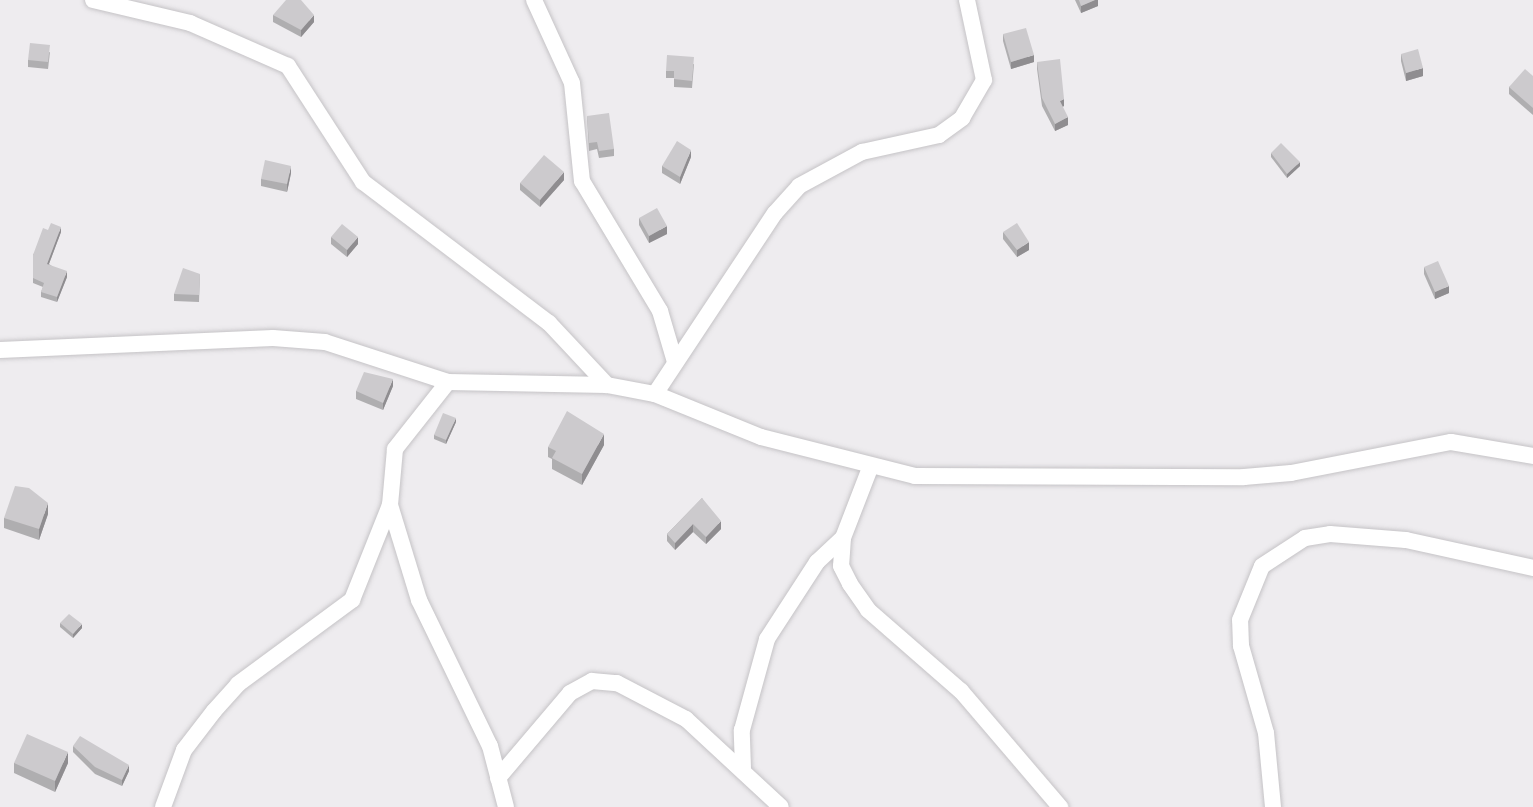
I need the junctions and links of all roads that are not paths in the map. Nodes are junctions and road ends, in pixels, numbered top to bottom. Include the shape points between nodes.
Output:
1 (93, 0) edge
2 (534, 0) edge
3 (967, 0) edge
4 (159, 8) edge
5 (0, 350) edge
6 (675, 362) junction
7 (448, 382) junction
8 (608, 385) junction
9 (656, 394) junction
10 (1533, 456) edge
11 (870, 468) junction
12 (390, 505) junction
13 (843, 538) junction
14 (1533, 568) edge
15 (743, 768) junction
16 (498, 778) junction
17 (163, 807) edge
18 (506, 807) edge
19 (781, 807) edge
20 (1060, 807) edge
21 (1274, 807) edge

1 - 4 street
2 - 6 street via 572,83 582,182 660,311
3 - 6 street via 984,80 962,118 939,135 862,152 799,186
4 - 8 street via 288,66 363,182 549,322
5 - 7 street via 300,339 348,346 416,375
6 - 9 street
7 - 8 street
7 - 12 street via 395,449
8 - 9 street
9 - 11 street via 761,437
10 - 11 street via 1451,442 1291,473 1244,477 915,476
11 - 13 street
12 - 16 street via 419,600 489,746
12 - 17 street via 352,600 238,684 184,750
13 - 15 street via 817,562 766,639 742,730
13 - 20 street via 841,566 868,610 961,691
14 - 21 street via 1406,540 1330,534 1305,538 1262,566 1240,620 1241,646 1266,734
15 - 16 street via 650,696 617,683 592,681 545,716
15 - 19 street
16 - 18 street

